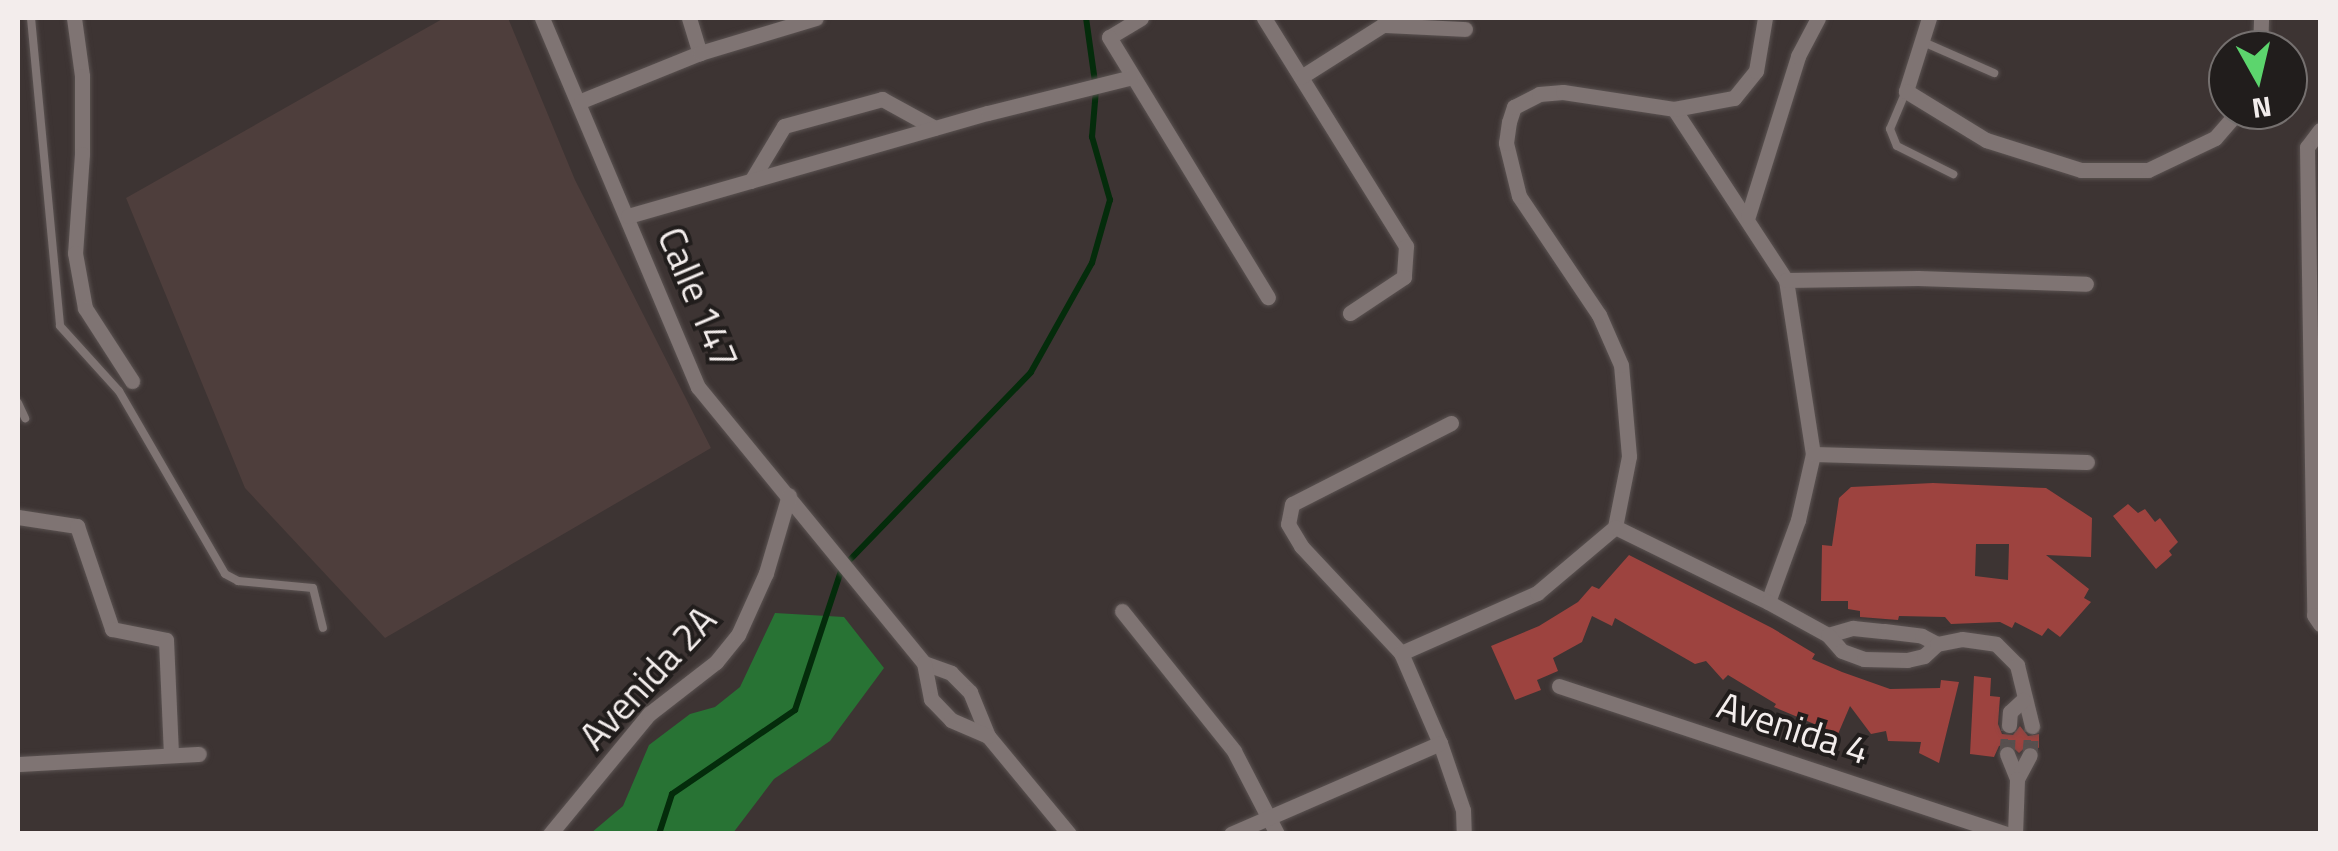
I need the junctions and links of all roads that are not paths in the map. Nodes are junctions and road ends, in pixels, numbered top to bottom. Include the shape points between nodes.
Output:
1 (31, 18) edge
2 (74, 18) edge
3 (542, 18) edge
4 (689, 18) edge
5 (816, 18) edge
6 (1140, 18) edge
7 (1264, 18) edge
8 (1765, 18) edge
9 (1818, 18) edge
10 (1930, 18) edge
11 (1465, 30) dead end
12 (1921, 40) junction
13 (700, 53) junction
14 (1994, 74) dead end
15 (1300, 77) junction
16 (1132, 78) junction
17 (1906, 91) junction
18 (580, 101) junction
19 (1674, 109) junction
20 (934, 128) junction
21 (2222, 130) edge
22 (2320, 130) edge
23 (1954, 174) dead end
24 (751, 181) junction
25 (628, 216) junction
26 (1748, 216) junction
27 (1786, 280) junction
28 (2086, 284) dead end
29 (1268, 297) dead end
30 (1350, 313) dead end
31 (2314, 378) edge
32 (132, 381) dead end
33 (18, 402) edge
34 (26, 418) dead end
35 (1451, 423) dead end
36 (1812, 454) junction
37 (2087, 462) dead end
38 (789, 495) junction
39 (18, 517) edge
40 (1616, 528) junction
41 (1768, 602) junction
42 (1122, 611) dead end
43 (2320, 624) edge
44 (323, 628) dead end
45 (1828, 635) junction
46 (1937, 644) junction
47 (1402, 653) junction
48 (924, 663) junction
49 (1559, 686) dead end
50 (2023, 700) junction
51 (2009, 725) tunnel mouth
52 (2032, 726) tunnel mouth
53 (988, 736) junction
54 (1440, 743) junction
55 (199, 754) dead end
56 (2007, 754) tunnel mouth
57 (172, 755) junction
58 (2030, 755) tunnel mouth
59 (18, 764) edge
60 (2017, 779) junction
61 (1274, 826) edge
62 (550, 834) edge
63 (1068, 834) edge
64 (1232, 834) edge
65 (1464, 834) edge
66 (2006, 834) edge
67 (2015, 834) edge

1 - 44 lane via 60,326 119,392 226,574 238,581 313,588
2 - 32 street via 82,76 75,253 86,308
3 - 18 street, Calle 147
4 - 13 street
5 - 13 street
6 - 16 street via 1109,38
7 - 15 street
8 - 19 street via 1756,71 1742,93
9 - 26 street via 1798,56
10 - 12 street
11 - 15 street via 1383,25
12 - 14 lane
12 - 17 street
13 - 18 street
15 - 30 street via 1406,246 1404,277
16 - 20 street
16 - 29 street
17 - 21 street via 1986,140 2081,170 2148,170
17 - 23 lane via 1890,129 1896,146
18 - 25 street, Calle 147
19 - 26 street
19 - 40 street via 1538,94 1514,107 1506,143 1519,196 1598,315 1621,365 1629,456
20 - 24 street
20 - 24 street via 882,99 784,126
22 - 31 street via 2307,146
24 - 25 street
25 - 38 street, Calle 147 via 698,387
26 - 27 street
27 - 28 street
27 - 36 street
31 - 43 street via 2314,615
33 - 34 lane
35 - 47 street via 1292,504 1289,513 1301,546
36 - 37 street
36 - 41 street via 1798,520
38 - 48 street, Calle 147
38 - 62 street, Avenida 2A via 766,573 738,635 716,662 649,714
39 - 57 street via 77,526 112,629 166,640
40 - 41 street
40 - 47 street via 1537,593
41 - 45 street
42 - 61 street via 1234,750
45 - 46 street via 1884,630
45 - 46 street via 1842,651 1884,662 1924,656
46 - 50 street via 1996,644 2017,665
47 - 54 street
48 - 53 street via 952,672 970,692
48 - 53 street via 931,699 950,720
49 - 66 street, Avenida 4
50 - 51 street via 2010,712
50 - 52 street
53 - 63 street
54 - 61 street
54 - 65 street via 1463,810
55 - 57 street
56 - 60 street
57 - 59 street
58 - 60 street
60 - 67 street
61 - 64 street

